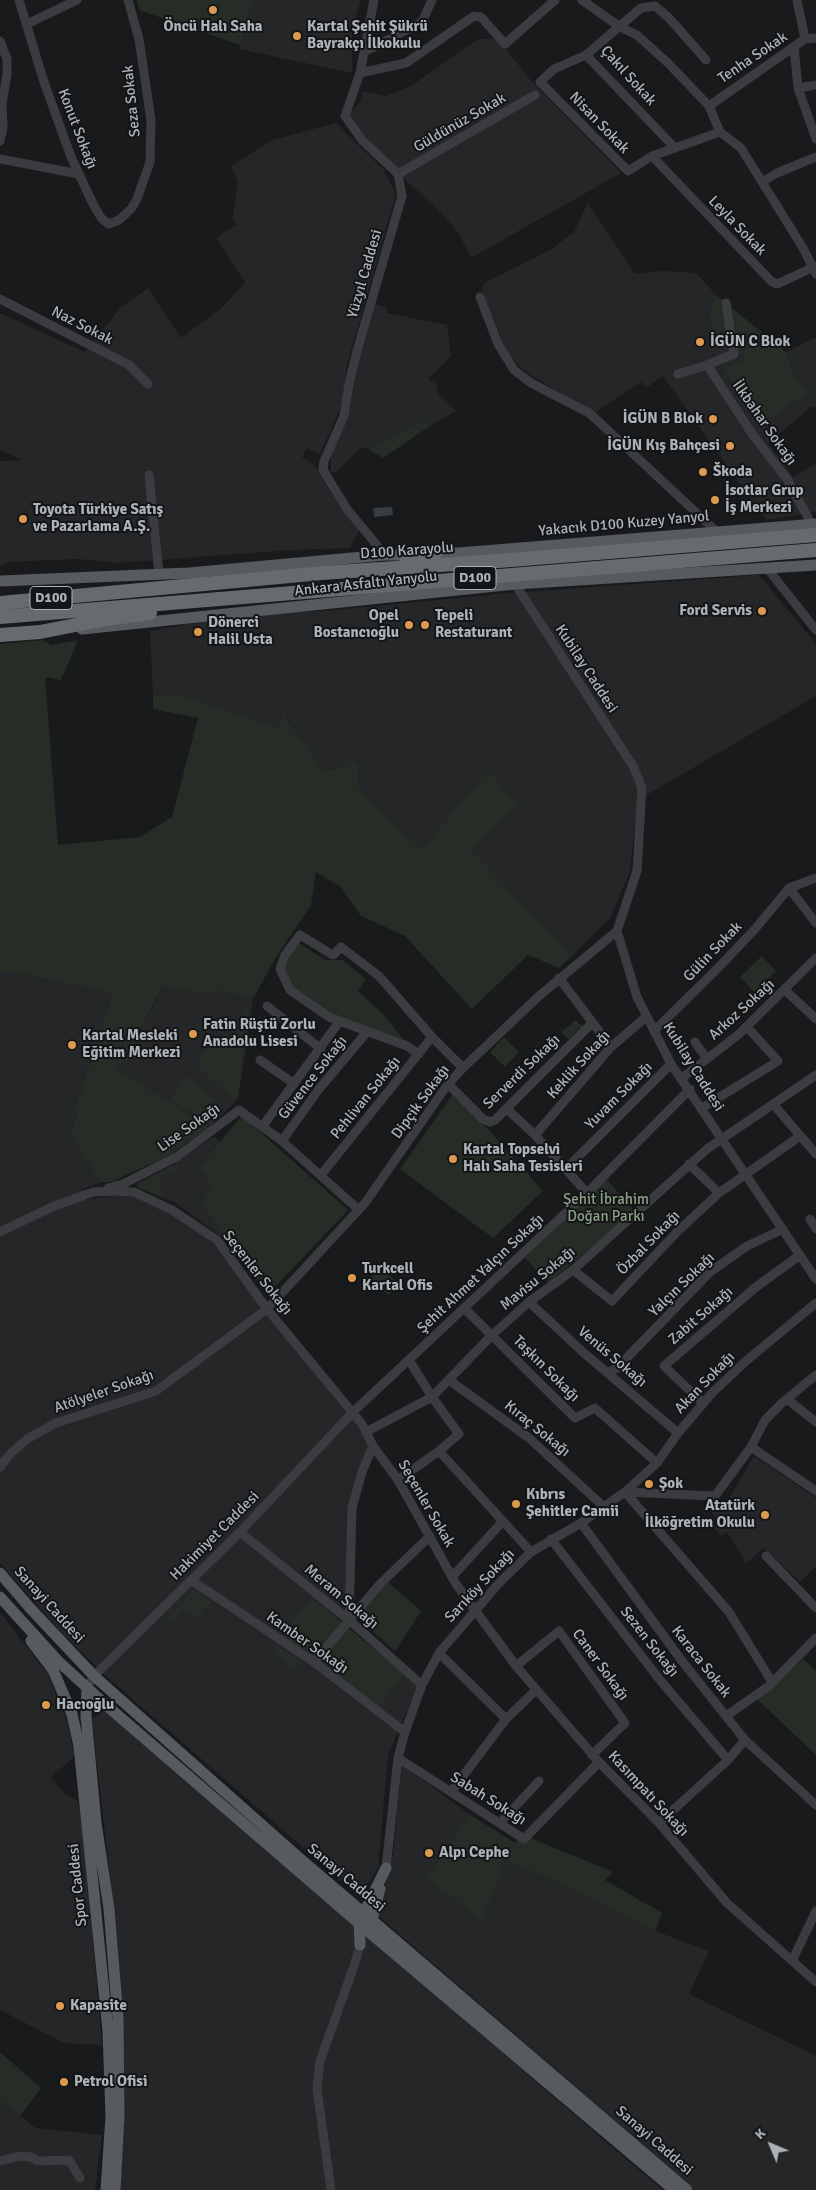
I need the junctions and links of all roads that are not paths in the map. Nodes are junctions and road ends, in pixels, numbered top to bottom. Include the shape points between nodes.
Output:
1 (19, 0) edge
2 (128, 0) edge
3 (374, 0) edge
4 (432, 0) edge
5 (555, 0) edge
6 (582, 0) edge
7 (602, 0) edge
8 (796, 0) edge
9 (74, 1) edge
10 (593, 6) junction
11 (27, 24) junction
12 (620, 27) junction
13 (816, 38) edge
14 (805, 39) junction
15 (0, 41) edge
16 (794, 46) junction
17 (364, 52) junction
18 (586, 55) junction
19 (706, 60) dead end
20 (3, 68) edge
21 (360, 73) junction
22 (816, 85) edge
23 (798, 88) junction
24 (535, 95) dead end
25 (709, 106) junction
26 (720, 132) junction
27 (816, 139) edge
28 (0, 141) edge
29 (674, 147) junction
30 (652, 156) junction
31 (816, 157) edge
32 (0, 159) edge
33 (79, 174) junction
34 (398, 174) junction
35 (762, 182) junction
36 (137, 199) joint
37 (815, 269) edge
38 (480, 297) dead end
39 (0, 299) edge
40 (726, 303) dead end
41 (707, 364) junction
42 (678, 374) dead end
43 (148, 384) dead end
44 (149, 475) dead end
45 (815, 528) edge
46 (716, 531) junction
47 (816, 550) edge
48 (434, 555) junction
49 (384, 556) junction
50 (816, 565) edge
51 (767, 568) junction
52 (322, 573) junction
53 (160, 574) junction
54 (458, 579) junction
55 (0, 581) edge
56 (521, 584) junction
57 (102, 592) junction
58 (0, 594) edge
59 (197, 601) junction
60 (0, 603) edge
61 (0, 617) edge
62 (816, 630) edge
63 (40, 632) junction
64 (0, 635) edge
65 (816, 878) edge
66 (789, 888) junction
67 (816, 923) edge
68 (616, 931) junction
69 (816, 958) edge
70 (559, 978) junction
71 (785, 990) junction
72 (267, 1006) dead end
73 (646, 1018) junction
74 (816, 1019) edge
75 (339, 1022) junction
76 (592, 1023) junction
77 (747, 1026) junction
78 (654, 1031) junction
79 (367, 1032) junction
80 (432, 1037) junction
81 (695, 1042) dead end
82 (612, 1047) junction
83 (321, 1048) junction
84 (419, 1054) junction
85 (707, 1059) junction
86 (260, 1060) dead end
87 (671, 1064) junction
88 (463, 1068) junction
89 (816, 1075) edge
90 (682, 1078) junction
91 (293, 1083) junction
92 (448, 1084) junction
93 (690, 1089) junction
94 (773, 1104) junction
95 (702, 1108) junction
96 (507, 1109) junction
97 (262, 1127) junction
98 (534, 1135) junction
99 (800, 1136) junction
100 (723, 1138) junction
101 (282, 1141) junction
102 (814, 1148) edge
103 (689, 1164) junction
104 (566, 1169) junction
105 (746, 1173) junction
106 (321, 1176) junction
107 (93, 1192) junction
108 (587, 1193) junction
109 (719, 1193) junction
110 (359, 1210) junction
111 (810, 1219) dead end
112 (783, 1229) junction
113 (816, 1229) edge
114 (0, 1232) edge
115 (800, 1255) junction
116 (573, 1270) junction
117 (816, 1279) edge
118 (529, 1302) junction
119 (816, 1303) edge
120 (267, 1309) junction
121 (465, 1309) junction
122 (492, 1335) junction
123 (409, 1360) junction
124 (609, 1372) junction
125 (816, 1375) edge
126 (449, 1380) junction
127 (432, 1397) junction
128 (787, 1399) junction
129 (703, 1403) junction
130 (353, 1412) junction
131 (816, 1422) edge
132 (366, 1432) junction
133 (678, 1433) junction
134 (374, 1446) junction
135 (751, 1447) junction
136 (439, 1451) junction
137 (657, 1463) junction
138 (0, 1467) edge
139 (398, 1480) junction
140 (816, 1490) edge
141 (624, 1492) junction
142 (603, 1506) junction
143 (503, 1522) junction
144 (581, 1523) junction
145 (240, 1532) junction
146 (430, 1536) junction
147 (551, 1540) junction
148 (531, 1552) junction
149 (766, 1556) dead end
150 (0, 1573) edge
151 (452, 1577) junction
152 (190, 1580) junction
153 (0, 1598) edge
154 (816, 1608) edge
155 (476, 1610) junction
156 (349, 1620) junction
157 (816, 1638) edge
158 (440, 1653) junction
159 (314, 1662) junction
160 (516, 1666) junction
161 (94, 1676) junction
162 (772, 1682) junction
163 (422, 1685) junction
164 (86, 1687) junction
165 (536, 1690) junction
166 (106, 1705) junction
167 (86, 1716) junction
168 (726, 1716) junction
169 (506, 1719) junction
170 (405, 1732) junction
171 (745, 1740) junction
172 (592, 1754) junction
173 (398, 1758) junction
174 (728, 1760) junction
175 (599, 1762) junction
176 (539, 1781) dead end
177 (452, 1792) junction
178 (816, 1805) edge
179 (500, 1823) junction
180 (660, 1823) junction
181 (386, 1868) junction
182 (816, 1911) edge
183 (361, 1917) junction
184 (372, 1920) junction
185 (369, 1932) junction
186 (360, 1945) junction
187 (792, 1960) junction
188 (816, 1982) edge
189 (0, 2160) edge
190 (80, 2178) dead end
191 (106, 2190) edge
192 (115, 2190) edge
193 (331, 2190) edge
194 (674, 2190) edge
195 (687, 2190) edge

1 - 11 street, Konut Sokağı
2 - 36 street, Seza Sokak via 139,39 151,120 150,162
3 - 17 street
4 - 17 street via 422,22
5 - 21 street via 505,44 489,24 474,16 406,63
6 - 10 street
7 - 10 street
8 - 14 street
9 - 11 street
10 - 12 street
11 - 33 street, Konut Sokağı via 44,82
12 - 18 street, Çakıl Sokak
12 - 19 street, Çakıl Sokak via 641,8 655,6
12 - 25 street via 637,35
13 - 14 street, Tenha Sokak
14 - 16 street, Tenha Sokak
15 - 20 street
16 - 23 street
16 - 25 street, Tenha Sokak
17 - 21 street
18 - 29 street, Çakıl Sokak
18 - 30 street, Nisan Sokak via 554,69 540,82 628,171
20 - 28 street
21 - 34 street via 346,118 362,140
22 - 23 street
23 - 27 street
24 - 34 street, Güldünüz Sokak
25 - 26 street
26 - 29 street, Nisan Sokak
26 - 35 street via 741,148
29 - 30 street, Nisan Sokak
30 - 37 street, Leyla Sokak via 771,281 777,284
31 - 35 street
32 - 33 street
33 - 36 street, Konut Sokağı via 99,215 109,224 125,216
34 - 49 street, Yüzyıl Caddesi via 402,196 357,351 344,416 323,470 347,509
35 - 37 street
38 - 46 street via 498,344 514,370 531,383 589,413
39 - 43 street, Naz Sokak via 129,366
40 - 41 street via 734,354
41 - 42 street
41 - 45 street, İlkbahar Sokağı via 753,435 787,479
44 - 53 street
45 - 46 main road, Yakacık D100 Kuzey Yanyol
45 - 52 highway, D100 Karayolu / D100 via 499,561
46 - 48 main road, Yakacık D100 Kuzey Yanyol
47 - 54 highway, D100
48 - 49 main road, Ankara Asfaltı Yanyolu
48 - 52 highway, D100
49 - 53 main road, Ankara Asfaltı Yanyolu
50 - 51 main road, Ankara Asfaltı Yanyolu
51 - 56 main road, Ankara Asfaltı Yanyolu
51 - 62 street
52 - 57 highway, D100 Karayolu / D100
53 - 55 main road, Ankara Asfaltı Yanyolu
54 - 56 highway
54 - 59 highway, D100
56 - 63 main road, Ankara Asfaltı Yanyolu
56 - 68 street, Kubilay Caddesi via 633,766 642,788 637,871
57 - 58 highway
57 - 60 highway, D100 Karayolu / D100
59 - 61 highway, D100
59 - 63 highway via 150,614
63 - 64 highway
65 - 66 street
66 - 67 street
66 - 78 street, Gülin Sokak via 725,961
68 - 70 street, Dipçik Sokağı
68 - 73 street, Kubilay Caddesi
69 - 71 street, Arkoz Sokağı
70 - 76 street
70 - 88 street, Dipçik Sokağı
71 - 74 street
71 - 77 street, Arkoz Sokağı
72 - 83 street
73 - 78 street, Kubilay Caddesi
73 - 82 street, Keklik Sokağı
75 - 79 street
75 - 80 street via 290,990 280,969 285,955 300,935 333,955 341,947 380,976
75 - 83 street
76 - 82 street
76 - 96 street, Serverdi Sokağı
77 - 85 street, Arkoz Sokağı
77 - 95 street via 778,1061
78 - 87 street, Kubilay Caddesi
79 - 84 street via 408,1046
79 - 101 street, Güvence Sokağı via 319,1089
80 - 84 street, Pehlivan Sokağı
80 - 88 street
81 - 85 street
82 - 98 street, Keklik Sokağı
83 - 91 street
84 - 106 street, Pehlivan Sokağı
85 - 90 street, Arkoz Sokağı
86 - 91 street
87 - 90 street, Kubilay Caddesi
87 - 104 street, Yuvam Sokağı
88 - 92 street, Dipçik Sokağı
89 - 94 street, Mavisu Sokağı
90 - 93 street, Kubilay Caddesi
91 - 97 street
92 - 96 street, Serverdi Sokağı via 486,1121 496,1120
92 - 110 street, Dipçik Sokağı
93 - 95 street, Kubilay Caddesi
93 - 108 street, Şehit Ahmet Yalçın Sokağı
94 - 99 street
94 - 100 street, Mavisu Sokağı
95 - 100 street, Kubilay Caddesi
96 - 98 street
97 - 101 street, Lise Sokağı
97 - 107 street, Lise Sokağı via 239,1110 178,1156 123,1184
98 - 104 street
99 - 102 street
99 - 105 street, Özbal Sokağı
100 - 103 street, Mavisu Sokağı
100 - 105 street, Kubilay Caddesi
101 - 106 street, Lise Sokağı
103 - 109 street
103 - 116 street, Mavisu Sokağı
104 - 108 street
105 - 109 street, Özbal Sokağı
105 - 112 street, Kubilay Caddesi
106 - 110 street, Lise Sokağı
107 - 114 street, Seçenler Sokağı
107 - 120 street, Seçenler Sokağı via 134,1192 172,1210 217,1240
108 - 121 street, Şehit Ahmet Yalçın Sokağı
109 - 116 street, Özbal Sokağı via 612,1301
110 - 120 street, Dipçik Sokağı
111 - 113 street
112 - 115 street, Kubilay Caddesi
112 - 124 street, Yalçın Sokağı via 747,1246 710,1272 617,1368
115 - 117 street, Kubilay Caddesi
115 - 129 street, Zabit Sokağı via 756,1287 664,1366
116 - 118 street, Mavisu Sokağı
118 - 122 street, Mavisu Sokağı
118 - 124 street, Venüs Sokağı
119 - 129 street, Akan Sokağı via 746,1360
120 - 130 street, Seçenler Sokağı
120 - 138 street, Atölyeler Sokağı via 156,1392 56,1422 27,1440
121 - 122 street, Taşkın Sokağı
121 - 123 street, Şehit Ahmet Yalçın Sokağı
122 - 126 street, Mavisu Sokağı
122 - 137 street, Taşkın Sokağı via 575,1418 595,1408
123 - 127 street
123 - 130 street, Şehit Ahmet Yalçın Sokağı
124 - 133 street, Venüs Sokağı
125 - 128 street
126 - 127 street, Mavisu Sokağı
126 - 142 street, Kıraç Sokağı via 528,1438
127 - 132 street, Mavisu Sokağı
127 - 136 street via 459,1434
128 - 131 street
128 - 135 street via 765,1420
129 - 133 street, Akan Sokağı
130 - 132 street, Seçenler Sokak
130 - 145 street, Hakimiyet Caddesi
132 - 134 street, Seçenler Sokak
133 - 137 street, Akan Sokağı
134 - 139 street, Seçenler Sokak
134 - 156 street via 362,1472 352,1508
135 - 140 street
135 - 141 street via 715,1496
136 - 139 street
136 - 143 street
137 - 141 street, Akan Sokağı
139 - 146 street, Seçenler Sokak
141 - 142 street, Sarıköy Sokağı
141 - 162 street via 729,1612
142 - 144 street, Sarıköy Sokağı
143 - 148 street
143 - 151 street
144 - 147 street, Sarıköy Sokağı
144 - 168 street, Karaca Sokak
145 - 152 street, Hakimiyet Caddesi
145 - 156 street, Meram Sokağı
146 - 151 street, Seçenler Sokak
146 - 156 street via 380,1584
147 - 148 street, Sarıköy Sokağı
147 - 174 street, Sezen Sokağı via 660,1680
148 - 155 street, Sarıköy Sokağı
149 - 154 street
150 - 161 main road, Sanayi Caddesi
151 - 155 street, Seçenler Sokak
152 - 159 street, Kamber Sokağı
152 - 161 street, Hakimiyet Caddesi
153 - 164 main road, Sanayi Caddesi
153 - 191 main road, Spor Caddesi via 53,1670 72,1714 78,1746 108,2031 111,2116
155 - 158 street, Sarıköy Sokağı
155 - 160 street, Kasımpatı Sokağı
156 - 159 street
156 - 163 street, Meram Sokağı
157 - 162 street
158 - 163 street, Sarıköy Sokağı
158 - 169 street
159 - 170 street, Kamber Sokağı
160 - 165 street, Kasımpatı Sokağı
160 - 172 street, Caner Sokağı via 559,1631 625,1723
161 - 164 street
161 - 183 main road, Sanayi Caddesi
162 - 168 street
163 - 170 street, Sarıköy Sokağı
164 - 166 main road, Sanayi Caddesi
164 - 167 main road, Spor Caddesi
165 - 169 street
165 - 172 street, Kasımpatı Sokağı
166 - 167 main road via 94,1704
166 - 183 main road, Sanayi Caddesi
167 - 192 main road, Spor Caddesi via 96,1823 109,1909 118,2018 119,2116
168 - 171 street, Karaca Sokak
169 - 177 street
170 - 173 street, Sarıköy Sokağı
171 - 174 street
171 - 178 street, Karaca Sokak
172 - 175 street, Kasımpatı Sokağı
173 - 177 street, Sabah Sokağı
173 - 181 street, Sarıköy Sokağı
174 - 180 street
175 - 179 street, Sabah Sokağı via 524,1838
175 - 180 street, Kasımpatı Sokağı
176 - 179 street
177 - 179 street, Sabah Sokağı
180 - 187 street, Kasımpatı Sokağı via 727,1903
181 - 183 main road
181 - 184 main road
182 - 187 street
183 - 184 main road, Sanayi Caddesi
183 - 185 main road, Sanayi Caddesi
183 - 186 main road
184 - 185 main road
184 - 195 main road, Sanayi Caddesi
185 - 186 main road
185 - 194 main road, Sanayi Caddesi
186 - 193 street via 320,2061 318,2088
187 - 188 street, Kasımpatı Sokağı
189 - 190 street via 20,2156 38,2161 69,2160

